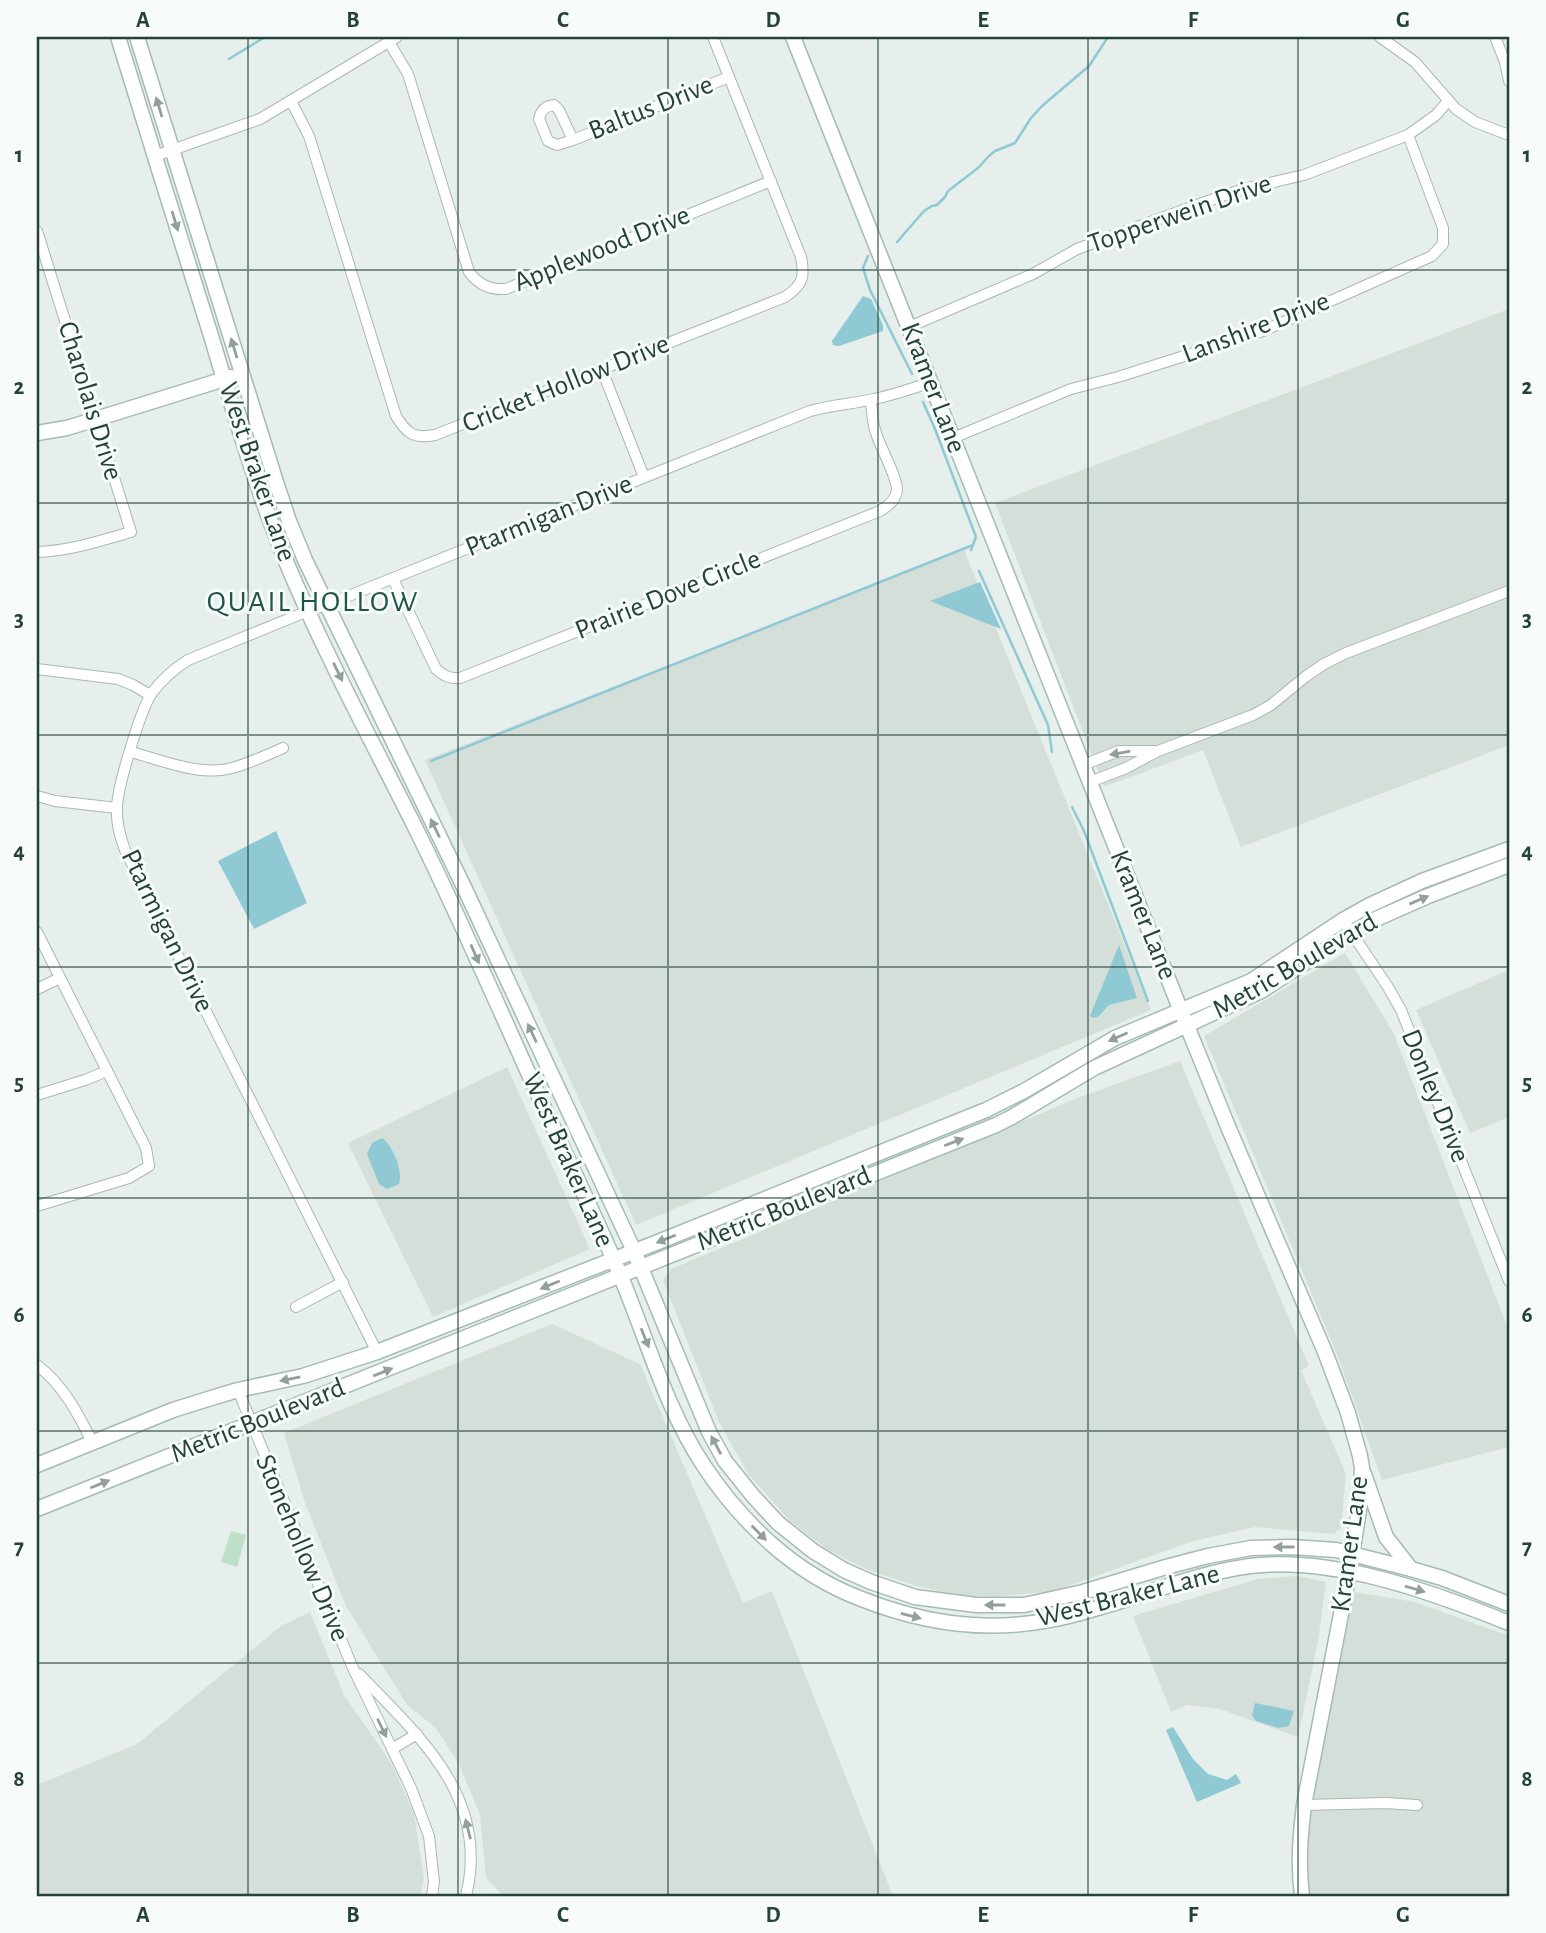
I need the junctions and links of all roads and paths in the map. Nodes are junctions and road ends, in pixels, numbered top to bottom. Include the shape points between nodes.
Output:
1 (118, 37) edge
2 (136, 37) edge
3 (713, 37) edge
4 (793, 37) edge
5 (1380, 37) edge
6 (1495, 37) edge
7 (393, 39) edge
8 (729, 77) junction
9 (1509, 80) edge
10 (291, 101) junction
11 (1448, 102) junction
12 (1408, 135) junction
13 (1509, 135) edge
14 (573, 140) dead end
15 (172, 150) junction
16 (155, 156) junction
17 (771, 181) junction
18 (37, 231) edge
19 (909, 327) junction
20 (602, 370) junction
21 (242, 373) junction
22 (224, 379) junction
23 (932, 382) junction
24 (871, 400) junction
25 (96, 420) junction
26 (37, 433) edge
27 (953, 438) junction
28 (644, 477) junction
29 (37, 552) edge
30 (393, 579) junction
31 (1509, 591) edge
32 (326, 606) junction
33 (308, 611) junction
34 (37, 669) edge
35 (150, 695) junction
36 (283, 748) dead end
37 (1158, 751) junction
38 (131, 752) junction
39 (1083, 765) junction
40 (1090, 782) junction
41 (37, 796) edge
42 (117, 808) junction
43 (1509, 849) edge
44 (1509, 865) edge
45 (464, 887) junction
46 (446, 892) junction
47 (1343, 920) junction
48 (37, 932) edge
49 (1351, 933) junction
50 (60, 978) junction
51 (37, 989) edge
52 (1181, 1011) junction
53 (1187, 1026) junction
54 (107, 1071) junction
55 (551, 1073) junction
56 (531, 1078) junction
57 (37, 1095) edge
58 (904, 1143) junction
59 (910, 1158) junction
60 (37, 1206) edge
61 (634, 1251) junction
62 (613, 1259) junction
63 (640, 1267) junction
64 (620, 1275) junction
65 (1509, 1281) edge
66 (343, 1282) junction
67 (296, 1307) dead end
68 (377, 1352) junction
69 (37, 1364) edge
70 (238, 1390) junction
71 (251, 1424) junction
72 (92, 1443) junction
73 (37, 1465) edge
74 (1362, 1468) junction
75 (37, 1509) edge
76 (1352, 1553) junction
77 (1411, 1569) junction
78 (1349, 1573) junction
79 (852, 1574) junction
80 (874, 1583) junction
81 (1110, 1584) junction
82 (847, 1593) junction
83 (868, 1602) junction
84 (1118, 1602) junction
85 (1509, 1604) edge
86 (1509, 1623) edge
87 (352, 1667) junction
88 (417, 1734) junction
89 (392, 1749) junction
90 (1304, 1805) junction
91 (1417, 1805) dead end
92 (432, 1896) edge
93 (467, 1896) edge
94 (1302, 1896) edge

1 - 16 main road, West Braker Lane
15 -> 2 main road, West Braker Lane
3 - 8 street, Cricket Hollow Drive
4 - 19 main road, Kramer Lane
5 - 11 street via 1415,62
6 - 9 street
7 - 10 street
7 - 17 street, Applewood Drive via 469,272 475,281 495,290
8 - 14 street, Baltus Drive
8 - 17 street, Cricket Hollow Drive
10 - 15 street via 260,119
10 - 20 street, Cricket Hollow Drive via 309,136 396,416 404,429 423,437 435,435
11 - 12 street, Topperwein Drive
11 - 13 street via 1475,122
12 - 19 street, Topperwein Drive via 1077,249 1033,275
12 - 27 street, Lanshire Drive via 1443,228 1443,244 1432,256 1263,331 1071,390
15 - 16 street
21 -> 15 main road, West Braker Lane
16 -> 22 main road, West Braker Lane
17 - 20 street, Cricket Hollow Drive via 801,257 804,272 794,291
18 - 25 street, Charolais Drive
19 - 23 main road, Kramer Lane
20 - 28 street
21 - 22 main road
21 - 32 main road, West Braker Lane via 289,521
22 - 25 main road
22 - 33 main road, West Braker Lane via 265,507
23 - 24 street, Ptarmigan Drive
23 - 27 main road, Kramer Lane
24 - 28 street, Ptarmigan Drive via 810,411
24 - 30 street, Prairie Dove Circle via 875,432 897,491 888,506 460,678 451,679 436,669
25 - 26 main road
25 - 29 street, Charolais Drive via 131,531 80,547
27 - 39 main road, Kramer Lane
28 - 30 street, Ptarmigan Drive
30 - 32 street, Ptarmigan Drive
31 - 37 street via 1346,653 1254,715
32 - 33 street, Ptarmigan Drive
45 -> 32 main road, West Braker Lane
33 - 35 street, Ptarmigan Drive via 188,660
33 -> 46 main road, West Braker Lane
34 - 35 street via 118,679
35 - 38 street, Ptarmigan Drive
36 - 38 street via 216,770
37 -> 39 street via 1119,751
37 - 40 street
38 - 42 street, Ptarmigan Drive
39 - 40 main road, Kramer Lane
40 - 52 main road, Kramer Lane
41 - 42 street
42 - 66 street, Ptarmigan Drive via 125,850
43 - 47 main road, Metric Boulevard via 1422,881
49 -> 44 main road, Metric Boulevard via 1400,908
45 - 46 main road
55 -> 45 main road, West Braker Lane
46 -> 56 main road, West Braker Lane
47 - 49 street, Donley Drive
47 - 52 main road, Metric Boulevard via 1251,981
48 - 50 street
49 - 53 main road, Metric Boulevard via 1261,991
49 - 65 street, Donley Drive via 1401,1010
50 - 51 street
50 - 54 street
52 - 53 main road, Kramer Lane
52 -> 58 main road, Metric Boulevard via 1115,1038 986,1110
59 -> 53 main road, Metric Boulevard via 1004,1121 1094,1068
53 - 74 main road, Kramer Lane via 1325,1352
54 - 57 street
54 - 60 street via 146,1147 149,1166 129,1178
55 - 56 main road
55 - 61 main road, West Braker Lane
56 - 62 main road, West Braker Lane
58 - 59 main road
58 -> 61 main road, Metric Boulevard
59 - 63 main road, Metric Boulevard
61 - 62 main road, Metric Boulevard
61 - 63 main road, West Braker Lane
62 - 64 main road, West Braker Lane
62 -> 68 main road, Metric Boulevard
63 - 64 main road, Metric Boulevard
79 -> 63 main road, West Braker Lane via 778,1523 725,1461
71 -> 64 main road, Metric Boulevard
64 -> 82 main road, West Braker Lane via 699,1460 771,1545
66 - 67 street
66 - 68 street, Ptarmigan Drive
68 -> 70 main road, Metric Boulevard via 303,1376
69 - 72 street via 68,1397
70 - 71 street, Stonehollow Drive
70 - 72 main road, Metric Boulevard
75 -> 71 main road, Metric Boulevard
71 - 87 street, Stonehollow Drive
72 - 73 main road, Metric Boulevard
74 - 76 main road, Kramer Lane
74 - 77 main road via 1386,1537
76 - 77 main road, West Braker Lane
76 - 78 main road, Kramer Lane
76 -> 81 main road, West Braker Lane via 1292,1547 1244,1549
77 - 85 main road, West Braker Lane
78 - 84 main road, West Braker Lane via 1285,1564 1252,1566 1200,1576
78 -> 86 main road, West Braker Lane via 1415,1588
78 - 90 main road, Kramer Lane
79 - 80 main road, West Braker Lane
79 - 82 main road
81 -> 80 main road, West Braker Lane via 1024,1605 976,1605 915,1597
80 - 83 main road
81 - 84 main road
82 - 83 main road, West Braker Lane
83 -> 84 main road, West Braker Lane via 943,1623 997,1626 1050,1620
87 - 88 street, Stonehollow Drive
87 -> 89 street, Stonehollow Drive
88 - 89 street
93 -> 88 street, Stonehollow Drive via 472,1845 460,1801 440,1763
89 - 92 street, Stonehollow Drive via 429,1836
90 - 91 street
90 - 94 main road, Kramer Lane via 1298,1868

